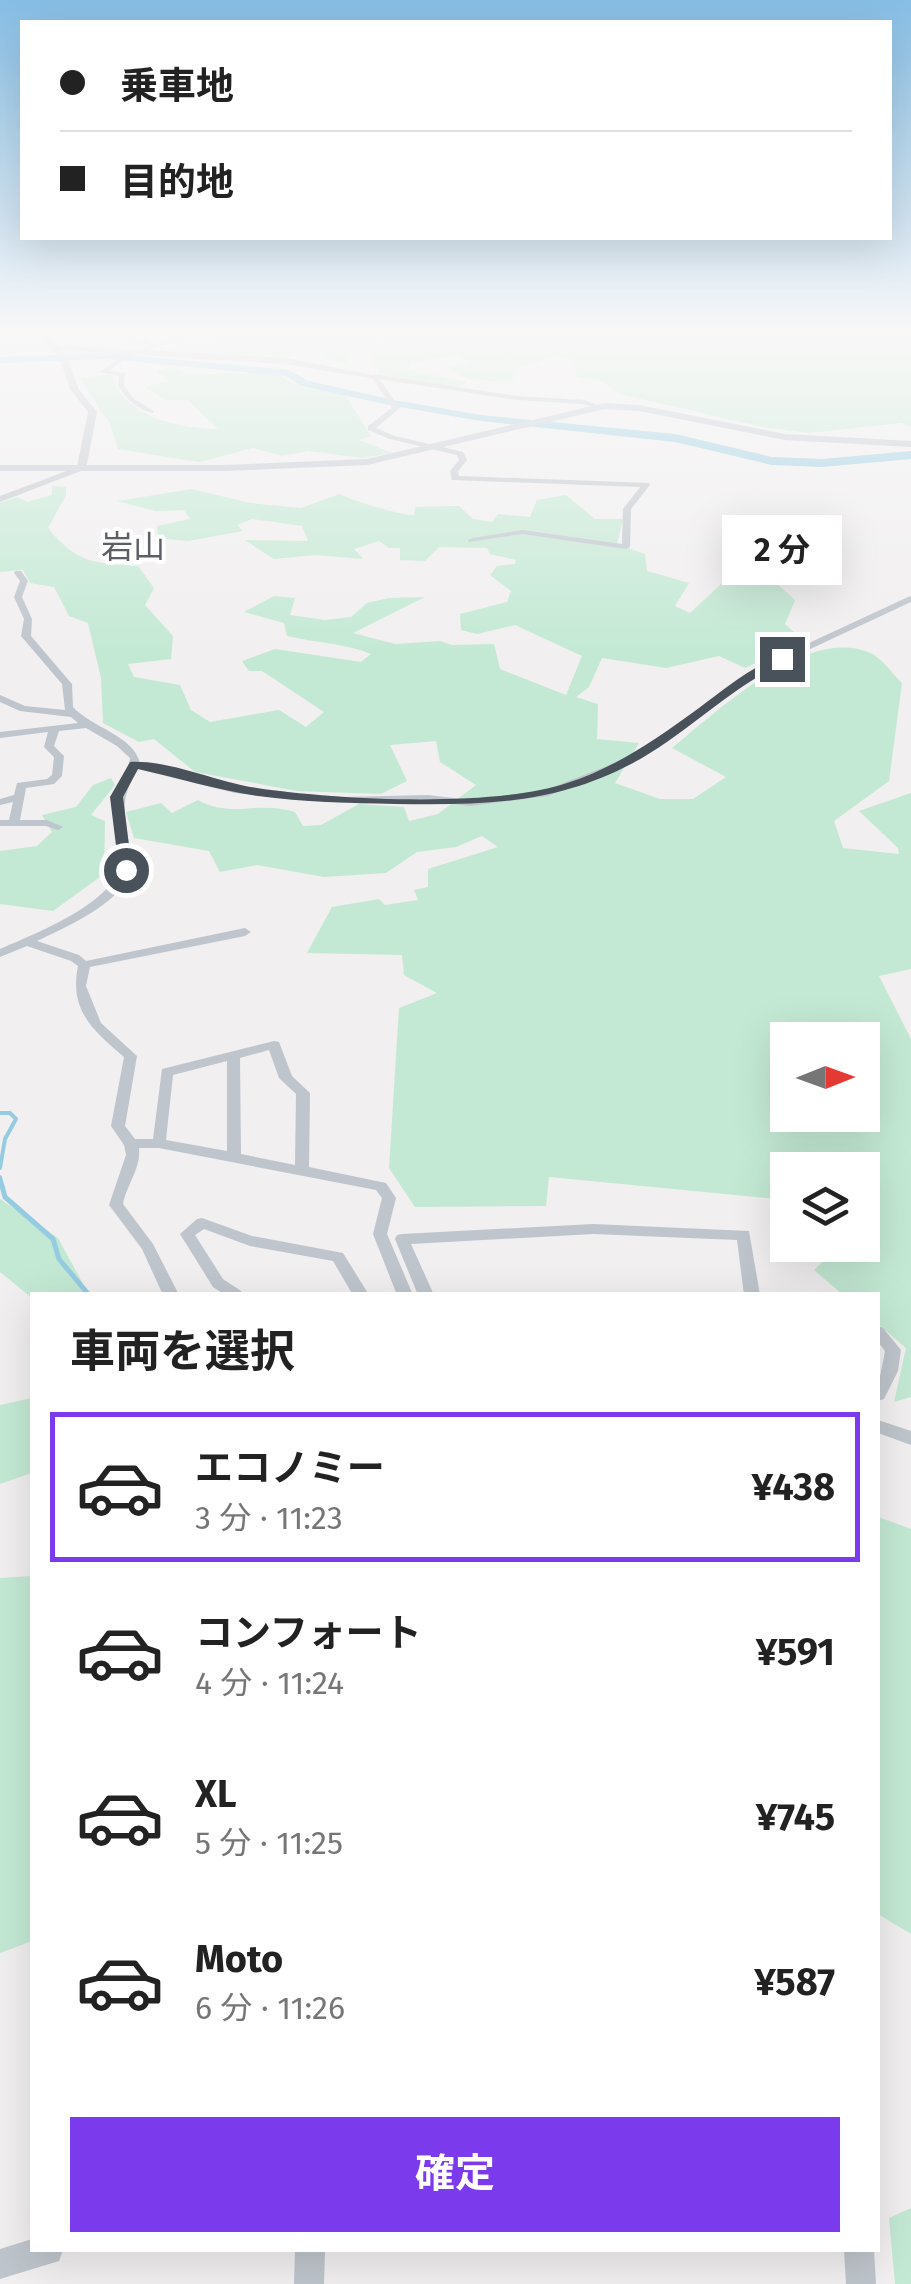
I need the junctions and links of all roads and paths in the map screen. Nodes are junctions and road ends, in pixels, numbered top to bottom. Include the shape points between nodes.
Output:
1 (87, 440) edge
2 (394, 440) edge
3 (463, 440) edge
4 (826, 440) edge
5 (911, 444) edge
6 (436, 446) junction
7 (0, 468) edge
8 (81, 469) junction
9 (4, 499) edge
10 (472, 540) dead end
11 (18, 573) dead end
12 (911, 599) edge
13 (0, 698) edge
14 (72, 714) junction
15 (86, 725) junction
16 (54, 730) junction
17 (0, 735) edge
18 (135, 764) junction
19 (20, 797) junction
20 (0, 802) edge
21 (0, 822) edge
22 (14, 823) junction
23 (58, 827) dead end
24 (246, 932) dead end
25 (27, 942) junction
26 (0, 953) edge
27 (84, 966) junction
28 (234, 1054) junction
29 (159, 1143) junction
30 (132, 1144) junction
31 (234, 1159) junction
32 (302, 1172) junction
33 (169, 1292) edge
34 (232, 1292) edge
35 (359, 1292) edge
36 (404, 1292) edge
37 (425, 1292) edge
38 (752, 1292) edge
39 (880, 1335) edge
40 (880, 1390) edge
41 (880, 1428) edge
42 (911, 1438) edge
43 (41, 2252) edge
44 (310, 2252) edge
45 (858, 2252) edge
46 (0, 2264) edge
47 (309, 2284) edge
48 (862, 2284) edge

1 - 8 street
2 - 6 street
3 - 6 main road
4 - 5 main road
6 - 8 main road via 342,464
6 - 10 street via 462,457 454,478 646,485 627,509 626,547 522,532
7 - 8 main road
8 - 9 street
11 - 14 street via 26,636 66,684
12 - 18 street via 758,670 662,741 548,793 470,803 342,800 235,790
13 - 14 street via 23,709
14 - 15 street
15 - 16 street
15 - 18 street via 127,748
16 - 17 street
16 - 19 street via 50,746 59,756 57,776 23,784
18 - 25 street via 116,797 126,870 71,920
19 - 20 street
19 - 22 street
21 - 22 street
22 - 23 street
24 - 27 street
25 - 26 street
25 - 27 street
27 - 30 street via 80,986 95,1025 131,1056 118,1126
28 - 29 street via 167,1072
28 - 31 street
28 - 32 street via 274,1045 286,1078 303,1093
29 - 30 street
29 - 31 street
30 - 33 street via 116,1206 154,1256
31 - 32 street
32 - 36 street via 380,1186 389,1198 380,1234
34 - 35 street via 218,1283 188,1234 202,1223 250,1241 338,1257
37 - 38 street via 402,1239 593,1229 744,1236
39 - 40 street via 892,1350
41 - 42 street
43 - 46 street
44 - 47 street
45 - 48 street

